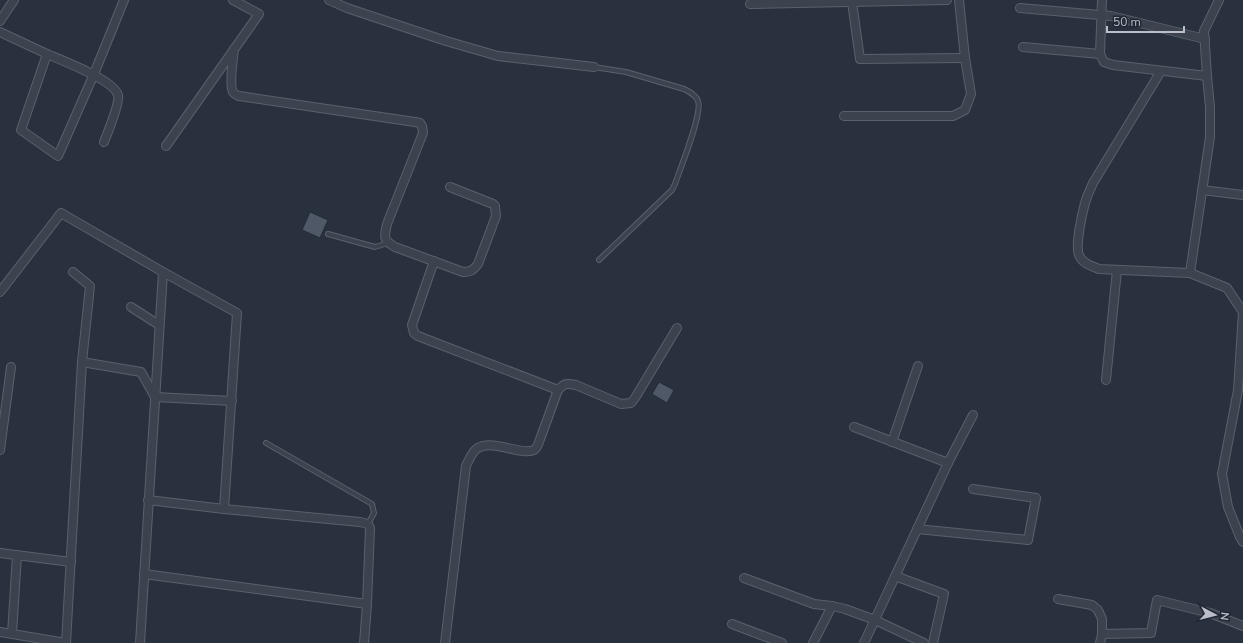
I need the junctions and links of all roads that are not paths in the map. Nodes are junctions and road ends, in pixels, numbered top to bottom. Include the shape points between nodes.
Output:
1 (14, 0) edge
2 (124, 0) edge
3 (233, 0) edge
4 (329, 0) edge
5 (947, 0) edge
6 (958, 0) edge
7 (1102, 0) edge
8 (1219, 0) edge
9 (852, 2) junction
10 (750, 4) dead end
11 (1020, 8) dead end
12 (1101, 16) junction
13 (0, 21) edge
14 (0, 32) edge
15 (1205, 39) junction
16 (1023, 47) dead end
17 (234, 49) junction
18 (47, 54) junction
19 (1100, 54) junction
20 (965, 58) junction
21 (594, 67) joint
22 (1161, 71) junction
23 (94, 74) junction
24 (1207, 76) junction
25 (844, 116) dead end
26 (104, 142) dead end
27 (166, 146) dead end
28 (450, 187) dead end
29 (1202, 190) junction
30 (1243, 195) edge
31 (328, 234) dead end
32 (388, 243) junction
33 (599, 260) dead end
34 (434, 261) junction
35 (1117, 270) junction
36 (73, 272) dead end
37 (163, 272) junction
38 (1190, 273) junction
39 (0, 292) edge
40 (131, 307) dead end
41 (1243, 312) edge
42 (159, 325) junction
43 (677, 328) dead end
44 (82, 362) junction
45 (918, 366) dead end
46 (11, 367) dead end
47 (1106, 380) dead end
48 (558, 390) junction
49 (155, 397) junction
50 (232, 401) junction
51 (3, 415) edge
52 (973, 415) dead end
53 (854, 427) dead end
54 (892, 442) junction
55 (266, 443) dead end
56 (0, 450) edge
57 (948, 462) junction
58 (973, 489) dead end
59 (148, 500) junction
60 (224, 509) junction
61 (368, 524) junction
62 (917, 529) junction
63 (1243, 542) edge
64 (0, 553) edge
65 (16, 555) junction
66 (71, 562) junction
67 (144, 574) junction
68 (895, 576) junction
69 (744, 578) dead end
70 (1058, 599) dead end
71 (367, 604) junction
72 (832, 606) junction
73 (875, 620) junction
74 (732, 624) dead end
75 (1243, 626) edge
76 (0, 632) edge
77 (12, 634) junction
78 (1102, 634) junction
79 (66, 643) edge
80 (140, 643) edge
81 (364, 643) edge
82 (445, 643) edge
83 (782, 643) edge
84 (813, 643) edge
85 (864, 643) edge
86 (924, 643) edge
87 (933, 643) edge
88 (1100, 643) edge

1 - 13 street
2 - 23 street
3 - 17 street via 259,14
4 - 21 street via 446,41 498,56
5 - 9 street
6 - 20 street
7 - 12 street
8 - 15 street via 1204,31
9 - 10 street
9 - 20 street via 860,60
11 - 12 street
12 - 15 street via 1111,16
12 - 19 street
14 - 18 street
15 - 24 street
16 - 19 street
17 - 27 street
17 - 32 street via 232,91 239,96 420,123 423,133 387,224 385,238
18 - 23 street
18 - 23 street via 21,130 58,156
19 - 22 street via 1104,62 1113,65
20 - 25 street via 971,94 965,110 953,116
21 - 33 lane via 626,72 684,89 698,99 699,105 672,190
22 - 24 street
22 - 35 street via 1093,183 1085,203 1078,241 1079,256 1089,266
23 - 26 street via 114,88 118,94 118,102
24 - 29 street via 1210,136
28 - 34 street via 492,204 495,206 496,216 478,264 473,270 463,272
29 - 30 street
29 - 38 street
31 - 32 lane via 375,246
32 - 34 street
34 - 48 street via 412,325 414,333
35 - 38 street
35 - 47 street
36 - 44 street via 90,286
37 - 39 street via 61,213
37 - 42 street
37 - 50 street via 237,313
38 - 41 street via 1227,288
40 - 42 street
41 - 63 street via 1238,390 1222,474 1228,507
42 - 49 street
43 - 48 street via 631,403 621,404 568,383
44 - 49 street via 141,372
44 - 66 street
45 - 54 street
46 - 51 street
48 - 82 street via 536,448 532,451 485,445 477,448 466,466
49 - 50 street
49 - 59 street
50 - 60 street
51 - 56 street
52 - 57 street
53 - 54 street
54 - 57 street
55 - 61 lane via 372,504 374,513
57 - 62 street
58 - 62 street via 1036,498 1028,540
59 - 60 street
59 - 67 street
60 - 61 street
61 - 71 street via 370,532
62 - 68 street
64 - 65 street
65 - 66 street
65 - 77 street
66 - 79 street
67 - 71 street
67 - 80 street
68 - 73 street
68 - 87 street via 944,594
69 - 72 street via 814,604
70 - 78 street via 1092,605 1102,618
71 - 81 street
72 - 73 street
72 - 84 street
73 - 85 street
73 - 86 street
74 - 83 street
75 - 78 street via 1210,613 1157,600 1151,633
76 - 77 street
77 - 79 street
78 - 88 street

